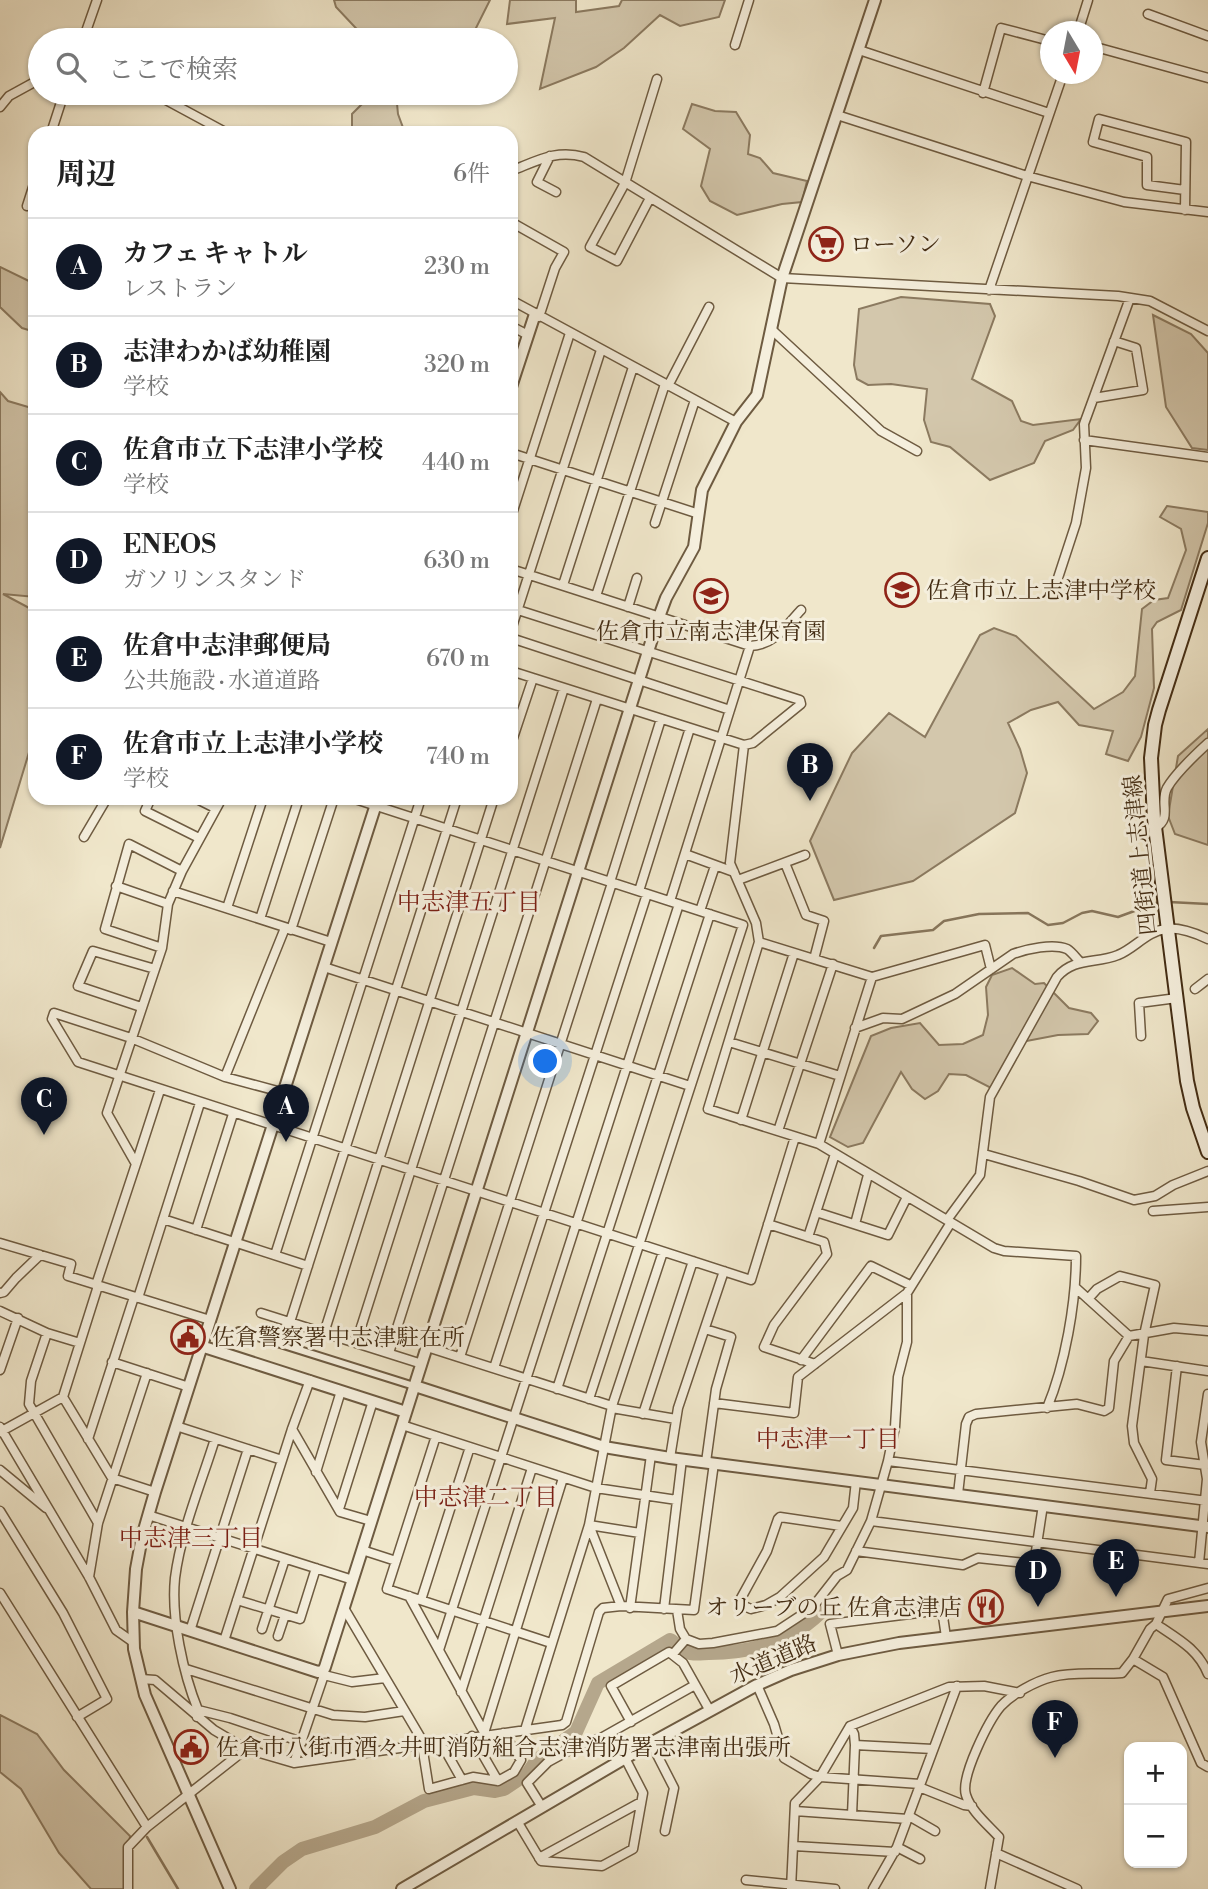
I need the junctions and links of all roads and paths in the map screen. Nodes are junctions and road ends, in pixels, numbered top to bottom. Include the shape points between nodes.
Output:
1 (97, 0) edge
2 (749, 0) edge
3 (875, 0) edge
4 (1088, 0) edge
5 (1148, 14) dead end
6 (1081, 21) edge
7 (87, 28) edge
8 (1208, 36) edge
9 (1040, 38) edge
10 (735, 45) dead end
11 (1103, 49) edge
12 (859, 50) junction
13 (1208, 78) edge
14 (657, 79) dead end
15 (1059, 84) edge
16 (28, 86) edge
17 (983, 93) junction
18 (60, 105) edge
19 (175, 105) edge
20 (0, 107) edge
21 (1049, 113) junction
22 (837, 115) junction
23 (53, 126) edge
24 (214, 126) edge
25 (550, 156) junction
26 (518, 168) edge
27 (1027, 176) junction
28 (625, 183) junction
29 (1185, 190) junction
30 (556, 192) dead end
31 (650, 198) junction
32 (28, 203) edge
33 (27, 206) dead end
34 (1185, 210) junction
35 (1208, 212) edge
36 (518, 226) edge
37 (782, 278) junction
38 (989, 290) junction
39 (1130, 298) junction
40 (518, 304) edge
41 (709, 307) dead end
42 (537, 316) junction
43 (771, 329) junction
44 (518, 330) edge
45 (1208, 331) edge
46 (570, 333) junction
47 (528, 335) junction
48 (1114, 341) junction
49 (601, 349) junction
50 (518, 355) edge
51 (634, 367) junction
52 (667, 385) junction
53 (1094, 398) junction
54 (695, 400) junction
55 (736, 422) junction
56 (1084, 440) junction
57 (917, 451) dead end
58 (518, 456) edge
59 (1208, 457) edge
60 (530, 460) junction
61 (562, 471) junction
62 (597, 481) junction
63 (630, 492) junction
64 (518, 496) edge
65 (662, 502) junction
66 (699, 514) junction
67 (655, 523) dead end
68 (1208, 558) edge
69 (518, 571) edge
70 (529, 575) junction
71 (637, 579) dead end
72 (1056, 584) dead end
73 (563, 585) junction
74 (596, 596) junction
75 (628, 607) junction
76 (518, 610) joint
77 (801, 610) dead end
78 (659, 617) junction
79 (518, 641) edge
80 (750, 646) junction
81 (649, 651) junction
82 (518, 673) edge
83 (533, 678) junction
84 (740, 680) junction
85 (640, 681) junction
86 (564, 688) junction
87 (597, 699) junction
88 (631, 709) junction
89 (730, 710) junction
90 (661, 719) junction
91 (518, 723) edge
92 (690, 728) junction
93 (721, 738) junction
94 (1208, 743) edge
95 (744, 746) junction
96 (103, 805) edge
97 (148, 805) edge
98 (209, 805) edge
99 (217, 805) edge
100 (261, 805) edge
101 (297, 805) edge
102 (332, 805) edge
103 (375, 805) edge
104 (383, 805) edge
105 (419, 805) edge
106 (455, 805) edge
107 (492, 805) edge
108 (215, 808) junction
109 (414, 818) junction
110 (1155, 828) junction
111 (447, 829) junction
112 (84, 837) dead end
113 (199, 838) junction
114 (480, 840) junction
115 (511, 850) junction
116 (685, 854) junction
117 (805, 855) dead end
118 (544, 860) junction
119 (785, 863) junction
120 (715, 866) junction
121 (182, 871) junction
122 (580, 872) junction
123 (736, 876) junction
124 (611, 882) junction
125 (116, 886) junction
126 (173, 891) junction
127 (643, 893) junction
128 (674, 903) junction
129 (168, 904) junction
130 (227, 908) junction
131 (700, 911) junction
132 (710, 914) junction
133 (260, 919) junction
134 (1168, 928) junction
135 (288, 929) junction
136 (1208, 939) edge
137 (331, 942) junction
138 (759, 942) junction
139 (162, 947) junction
140 (794, 953) junction
141 (814, 959) junction
142 (1080, 962) junction
143 (833, 964) junction
144 (324, 967) junction
145 (155, 969) junction
146 (991, 969) junction
147 (872, 976) junction
148 (1208, 979) edge
149 (363, 980) junction
150 (1195, 989) dead end
151 (396, 990) junction
152 (1177, 998) junction
153 (429, 1001) junction
154 (141, 1007) junction
155 (461, 1012) junction
156 (493, 1022) junction
157 (855, 1028) junction
158 (527, 1033) junction
159 (1142, 1036) dead end
160 (131, 1038) junction
161 (729, 1042) junction
162 (561, 1044) junction
163 (762, 1051) junction
164 (595, 1055) junction
165 (799, 1064) junction
166 (626, 1065) junction
167 (658, 1075) junction
168 (840, 1076) junction
169 (118, 1077) junction
170 (225, 1077) junction
171 (690, 1086) junction
172 (160, 1090) junction
173 (285, 1093) junction
174 (200, 1103) junction
175 (233, 1114) junction
176 (741, 1120) junction
177 (273, 1126) junction
178 (778, 1131) junction
179 (795, 1137) junction
180 (312, 1139) junction
181 (818, 1144) junction
182 (345, 1150) junction
183 (1208, 1152) edge
184 (835, 1154) junction
185 (984, 1154) junction
186 (379, 1160) junction
187 (136, 1164) junction
188 (413, 1171) junction
189 (1208, 1171) edge
190 (868, 1175) junction
191 (444, 1182) junction
192 (477, 1192) junction
193 (907, 1197) junction
194 (511, 1203) junction
195 (1208, 1207) edge
196 (1153, 1211) dead end
197 (816, 1212) junction
198 (544, 1214) junction
199 (163, 1219) junction
200 (948, 1222) junction
201 (575, 1224) junction
202 (768, 1224) junction
203 (855, 1224) junction
204 (196, 1230) junction
205 (608, 1234) junction
206 (808, 1237) junction
207 (0, 1243) edge
208 (236, 1243) junction
209 (639, 1244) junction
210 (663, 1252) junction
211 (40, 1255) junction
212 (275, 1255) junction
213 (693, 1261) junction
214 (308, 1266) junction
215 (724, 1271) junction
216 (97, 1285) junction
217 (1076, 1288) junction
218 (909, 1289) junction
219 (0, 1293) edge
220 (136, 1297) junction
221 (1088, 1299) junction
222 (0, 1311) edge
223 (261, 1313) dead end
224 (18, 1318) junction
225 (210, 1320) junction
226 (290, 1322) junction
227 (705, 1329) junction
228 (239, 1331) dead end
229 (1208, 1331) edge
230 (47, 1333) junction
231 (324, 1333) junction
232 (1144, 1335) junction
233 (1129, 1336) junction
234 (80, 1343) junction
235 (356, 1343) junction
236 (201, 1346) junction
237 (427, 1347) junction
238 (389, 1353) junction
239 (460, 1357) junction
240 (801, 1360) junction
241 (1141, 1361) junction
242 (112, 1362) junction
243 (422, 1364) junction
244 (815, 1364) junction
245 (1177, 1366) junction
246 (494, 1368) junction
247 (0, 1370) edge
248 (1208, 1371) edge
249 (147, 1373) junction
250 (526, 1379) junction
251 (310, 1380) junction
252 (415, 1386) junction
253 (188, 1387) junction
254 (557, 1389) junction
255 (341, 1391) junction
256 (1208, 1394) edge
257 (63, 1397) junction
258 (589, 1399) junction
259 (373, 1401) junction
260 (714, 1403) junction
261 (612, 1407) junction
262 (1047, 1408) junction
263 (406, 1412) junction
264 (33, 1413) junction
265 (643, 1415) junction
266 (513, 1419) junction
267 (676, 1419) junction
268 (402, 1425) junction
269 (176, 1426) junction
270 (292, 1429) junction
271 (1, 1430) edge
272 (436, 1436) junction
273 (88, 1439) junction
274 (215, 1439) junction
275 (470, 1447) junction
276 (604, 1447) junction
277 (248, 1449) junction
278 (651, 1455) junction
279 (500, 1457) junction
280 (670, 1458) junction
281 (682, 1459) junction
282 (282, 1460) junction
283 (888, 1461) junction
284 (710, 1462) junction
285 (1205, 1465) junction
286 (532, 1468) junction
287 (0, 1470) edge
288 (961, 1470) junction
289 (316, 1472) junction
290 (112, 1478) junction
291 (564, 1478) junction
292 (856, 1481) junction
293 (882, 1484) junction
294 (596, 1488) junction
295 (155, 1492) junction
296 (1150, 1493) junction
297 (958, 1494) junction
298 (645, 1495) junction
299 (677, 1500) junction
300 (1207, 1501) edge
301 (1043, 1506) junction
302 (339, 1509) junction
303 (0, 1511) edge
304 (50, 1511) junction
305 (148, 1515) junction
306 (371, 1521) junction
307 (871, 1521) junction
308 (98, 1523) junction
309 (589, 1525) junction
310 (841, 1526) junction
311 (1206, 1526) edge
312 (187, 1528) junction
313 (640, 1533) junction
314 (219, 1539) junction
315 (1038, 1543) junction
316 (253, 1549) junction
317 (362, 1550) junction
318 (856, 1551) junction
319 (285, 1559) junction
320 (396, 1561) junction
321 (1203, 1564) edge
322 (316, 1568) junction
323 (89, 1577) junction
324 (353, 1580) junction
325 (1208, 1588) edge
326 (0, 1593) edge
327 (409, 1596) junction
328 (237, 1600) junction
329 (421, 1600) junction
330 (1208, 1606) edge
331 (625, 1607) junction
332 (344, 1608) junction
333 (664, 1609) junction
334 (268, 1610) junction
335 (452, 1610) junction
336 (677, 1610) junction
337 (133, 1612) junction
338 (1161, 1612) junction
339 (285, 1615) junction
340 (484, 1621) junction
341 (1156, 1624) junction
342 (177, 1627) junction
343 (262, 1629) dead end
344 (190, 1631) junction
345 (516, 1632) junction
346 (278, 1636) dead end
347 (946, 1637) junction
348 (686, 1639) junction
349 (224, 1641) junction
350 (133, 1642) junction
351 (551, 1643) junction
352 (439, 1650) junction
353 (673, 1654) junction
354 (838, 1655) junction
355 (1133, 1660) junction
356 (186, 1669) junction
357 (323, 1673) junction
358 (1208, 1674) edge
359 (385, 1678) junction
360 (141, 1679) junction
361 (695, 1685) junction
362 (757, 1685) junction
363 (957, 1686) junction
364 (461, 1692) junction
365 (1020, 1693) junction
366 (313, 1709) junction
367 (404, 1710) junction
368 (710, 1711) junction
369 (197, 1714) junction
370 (77, 1717) junction
371 (631, 1721) junction
372 (850, 1726) junction
373 (525, 1730) junction
374 (485, 1733) junction
375 (503, 1734) junction
376 (472, 1736) junction
377 (440, 1741) junction
378 (302, 1742) junction
379 (651, 1743) junction
380 (424, 1745) junction
381 (855, 1745) junction
382 (246, 1749) junction
383 (933, 1749) junction
384 (625, 1758) junction
385 (295, 1763) junction
386 (1208, 1767) edge
387 (820, 1777) junction
388 (853, 1779) junction
389 (462, 1780) junction
390 (498, 1781) junction
391 (919, 1785) junction
392 (188, 1794) junction
393 (641, 1802) junction
394 (972, 1806) junction
395 (542, 1807) junction
396 (795, 1811) junction
397 (852, 1815) junction
398 (908, 1818) junction
399 (517, 1821) junction
400 (147, 1827) junction
401 (665, 1831) dead end
402 (935, 1832) dead end
403 (794, 1846) junction
404 (896, 1849) junction
405 (996, 1853) junction
406 (539, 1858) junction
407 (920, 1859) dead end
408 (746, 1880) dead end
409 (791, 1887) edge
410 (128, 1889) edge
411 (230, 1889) edge
412 (402, 1889) edge
413 (835, 1889) edge
414 (873, 1889) edge
415 (990, 1889) edge
416 (1077, 1889) edge

1 - 7 street
2 - 10 street
3 - 12 street
4 - 6 street
5 - 8 street
9 - 17 street via 1001,28
11 - 13 street
12 - 17 street
12 - 22 street
14 - 28 street
15 - 21 street
16 - 20 street
17 - 21 street
18 - 23 street
19 - 24 street
21 - 27 street
22 - 27 street
22 - 37 street
25 - 26 street
25 - 28 street via 569,153 584,157
25 - 30 street via 537,182
27 - 34 street via 1124,202
27 - 38 street
28 - 31 street
28 - 31 street via 590,247 617,261
29 - 29 street via 1186,142 1099,119 1093,142 1147,157 1147,185
29 - 34 street
31 - 37 street
32 - 33 street
34 - 35 street
36 - 42 street via 564,252
37 - 38 street
37 - 43 street
38 - 39 street
39 - 45 street via 1150,301
39 - 48 street
40 - 42 street
41 - 52 street
42 - 46 street
42 - 47 street
43 - 55 street via 757,395
43 - 57 street via 881,431
44 - 47 street
46 - 49 street
46 - 60 street
47 - 50 street
48 - 53 street
48 - 53 street via 1136,348 1143,390
49 - 51 street
49 - 61 street
51 - 52 street
51 - 62 street
52 - 54 street
52 - 63 street
53 - 56 street via 1084,424
54 - 55 street
54 - 65 street
55 - 66 street via 702,490
56 - 59 street
56 - 72 street via 1086,468 1079,509
58 - 60 street
60 - 61 street
60 - 64 street
61 - 62 street
61 - 70 street
62 - 63 street
62 - 73 street
63 - 65 street
63 - 74 street
65 - 66 street
65 - 67 street
66 - 78 street via 694,547
68 - 110 main road, 四街道上志津線 via 1155,725 1151,776
69 - 70 street
70 - 73 street
70 - 76 street
71 - 75 street
73 - 74 street
74 - 75 street
75 - 78 street
76 - 81 street
77 - 80 street via 767,644
78 - 80 street
78 - 81 street
79 - 85 street
80 - 84 street
81 - 84 street
81 - 85 street
82 - 83 street
83 - 86 street
83 - 91 street
84 - 89 street
84 - 95 street via 801,704
85 - 88 street
85 - 89 street
86 - 87 street
86 - 115 street
87 - 88 street
87 - 118 street
88 - 90 street
88 - 122 street
89 - 93 street
90 - 92 street
90 - 124 street
92 - 93 street
92 - 127 street
93 - 95 street
93 - 116 street
94 - 110 street via 1168,786 1166,815
95 - 123 street via 730,863
96 - 112 street
97 - 113 street via 145,811
98 - 108 street
99 - 108 street
100 - 130 street
101 - 133 street
102 - 135 street
103 - 137 street
104 - 109 street
105 - 109 street
106 - 111 street
107 - 114 street
108 - 113 street
109 - 111 street
109 - 149 street
110 - 134 main road, 四街道上志津線
111 - 114 street
111 - 151 street
113 - 121 street
114 - 115 street
114 - 153 street
115 - 118 street
115 - 155 street
116 - 120 street
116 - 128 street
117 - 119 street
118 - 122 street
118 - 156 street
119 - 123 street
119 - 141 street via 806,915 824,921
120 - 123 street
120 - 131 street
121 - 125 street via 129,844
121 - 126 street
122 - 124 street
122 - 158 street
123 - 138 street
124 - 127 street
124 - 162 street
125 - 129 street
125 - 139 street via 105,929
126 - 129 street
126 - 130 street
127 - 128 street
127 - 164 street
128 - 131 street
128 - 166 street
129 - 139 street
130 - 133 street
131 - 132 street
132 - 167 street
132 - 171 street via 743,925
133 - 135 street
134 - 136 street
134 - 142 street via 1117,956
134 - 152 main road, 四街道上志津線
135 - 137 street
135 - 170 street
137 - 144 street
138 - 140 street
138 - 161 street
139 - 145 street
140 - 141 street
140 - 163 street
141 - 143 street
142 - 146 street via 1068,950 1055,947 1013,954
142 - 185 street via 1057,977 990,1097
143 - 147 street
143 - 165 street
144 - 149 street
144 - 173 street
145 - 154 street
145 - 154 street via 93,951 78,986
146 - 147 street via 985,945
146 - 157 street via 955,994 902,1019 883,1018
147 - 157 street
148 - 150 street
149 - 151 street
149 - 180 street
151 - 153 street
151 - 182 street
152 - 159 street via 1139,1003
152 - 183 main road, 四街道上志津線 via 1193,1108
153 - 155 street
153 - 186 street
154 - 160 street
155 - 156 street
155 - 188 street
156 - 158 street
156 - 191 street
157 - 168 street
158 - 162 street
158 - 192 street
160 - 169 street
160 - 169 street via 54,1013 52,1019 78,1062
160 - 170 street
161 - 163 street
161 - 176 street via 708,1109
162 - 164 street
162 - 194 street
163 - 165 street
163 - 176 street
164 - 166 street
164 - 198 street
165 - 168 street
165 - 178 street
166 - 167 street
166 - 201 street
167 - 171 street
167 - 205 street
168 - 181 street
169 - 172 street
169 - 187 street via 107,1113
170 - 173 street
171 - 209 street
172 - 174 street
172 - 187 street
173 - 177 street
174 - 175 street
174 - 199 street
175 - 177 street
175 - 204 street
176 - 178 street
177 - 180 street
177 - 208 street
178 - 179 street
179 - 181 street
179 - 202 street
180 - 182 street
180 - 212 street
181 - 184 street
182 - 186 street
182 - 214 street
184 - 190 street
184 - 197 street
185 - 189 street via 1134,1200 1155,1196
185 - 200 street via 979,1175
186 - 188 street
186 - 231 street
187 - 216 street
188 - 191 street
188 - 235 street
190 - 193 street
190 - 203 street
191 - 192 street
191 - 238 street
192 - 194 street
192 - 237 street
193 - 200 street
193 - 203 street via 888,1235
194 - 198 street
194 - 239 street
195 - 196 street
197 - 203 street
197 - 206 street
198 - 201 street
198 - 246 street
199 - 204 street
199 - 220 street
200 - 217 street via 1004,1251 1076,1256
200 - 218 street
201 - 205 street
201 - 250 street
202 - 206 street
202 - 215 street via 751,1280
204 - 208 street
205 - 209 street
205 - 254 street
206 - 240 street via 824,1242 827,1254 774,1325 764,1347
207 - 211 street
208 - 212 street
208 - 225 street
209 - 210 street
209 - 258 street
210 - 213 street
210 - 261 street
211 - 216 street via 71,1264 68,1276
211 - 219 street
212 - 214 street
213 - 215 street
213 - 265 street
214 - 226 street
215 - 227 street
216 - 220 street
216 - 234 street
217 - 221 street
217 - 262 street
218 - 240 street via 871,1266
218 - 244 street
218 - 283 street via 907,1342
220 - 225 street
220 - 242 street
221 - 232 street via 1120,1276 1155,1285
221 - 233 street
222 - 224 street
223 - 226 street
224 - 230 street
224 - 247 street
225 - 236 street
226 - 231 street
227 - 260 street via 731,1337
227 - 267 street
228 - 252 street
229 - 232 street via 1174,1328
230 - 234 street
230 - 264 street via 31,1381
231 - 235 street
232 - 233 street
232 - 241 street
233 - 262 street via 1114,1361 1109,1408 1104,1411 1077,1404
234 - 257 street
235 - 238 street
236 - 251 street
236 - 253 street
237 - 239 street
237 - 243 street
238 - 243 street
239 - 246 street
240 - 244 street
241 - 245 street
241 - 296 street via 1132,1430 1152,1479
242 - 249 street
242 - 273 street
243 - 252 street
244 - 260 street via 798,1377 794,1413
245 - 248 street
245 - 285 street via 1166,1460
246 - 250 street
249 - 253 street
249 - 290 street
250 - 254 street
250 - 266 street
251 - 255 street
251 - 270 street
252 - 263 street
252 - 266 street
253 - 269 street
254 - 258 street
255 - 259 street
255 - 289 street
256 - 285 street via 1201,1442
257 - 264 street
257 - 273 street
258 - 261 street
259 - 263 street
259 - 302 street
260 - 284 street
261 - 265 street
261 - 276 street
262 - 288 street via 969,1417
263 - 268 street
264 - 271 street
264 - 308 street
265 - 267 street
266 - 276 street
266 - 279 street
267 - 280 street
268 - 272 street
268 - 306 street
269 - 274 street
269 - 295 street
270 - 282 street
270 - 289 street
271 - 304 street
272 - 275 street
272 - 320 street
273 - 290 street
274 - 277 street
274 - 312 street
275 - 279 street
275 - 329 street
276 - 278 street
276 - 294 street
277 - 282 street
277 - 314 street
278 - 280 street
278 - 298 street
279 - 286 street
279 - 335 street
280 - 281 street
281 - 284 street
281 - 299 street
282 - 316 street
283 - 288 street
283 - 293 street
284 - 292 street
284 - 336 street via 694,1610
285 - 300 street
286 - 291 street
286 - 340 street
287 - 304 street
288 - 296 street
288 - 297 street
289 - 302 street
290 - 295 street
290 - 308 street
291 - 294 street
291 - 345 street
292 - 293 street
292 - 310 street via 853,1508
293 - 297 street
293 - 307 street
294 - 298 street
294 - 309 street
295 - 305 street
296 - 300 street
297 - 301 street
298 - 299 street
298 - 313 street
299 - 333 street
300 - 311 street
301 - 311 street
301 - 315 street
302 - 306 street
303 - 370 street via 63,1613 107,1699
304 - 323 street
305 - 312 street
305 - 337 street via 136,1569
306 - 317 street
307 - 315 street
307 - 318 street
308 - 323 street
309 - 313 street
309 - 331 street
309 - 351 street
310 - 310 street via 824,1557 780,1597 751,1609 744,1606 740,1600 780,1517
311 - 321 street
312 - 314 street
312 - 342 street via 176,1576
313 - 331 street
314 - 316 street
314 - 344 street
315 - 318 street via 1034,1564 978,1558 963,1565
315 - 321 street
316 - 319 street
316 - 328 street
317 - 320 street
317 - 324 street
318 - 348 street via 847,1570 812,1608 785,1628 713,1643
319 - 322 street
319 - 334 street
320 - 327 street via 387,1589
322 - 324 street
322 - 339 street via 300,1619
323 - 350 street via 116,1630
324 - 332 street
325 - 338 street via 1168,1599
326 - 370 street
327 - 329 street
327 - 352 street
328 - 334 street
328 - 349 street
329 - 335 street
330 - 338 street, 水道道路
331 - 333 street
331 - 373 street via 598,1612 566,1722
332 - 357 street
332 - 359 street
333 - 336 street
334 - 339 street
334 - 343 street
335 - 340 street
335 - 352 street
336 - 348 street
337 - 342 street
337 - 350 street
338 - 341 street
338 - 347 street, 水道道路
339 - 346 street
340 - 345 street
340 - 364 street
341 - 355 street
341 - 358 street via 1194,1650
342 - 344 street
342 - 356 street
344 - 349 street
345 - 351 street
345 - 374 street
347 - 354 street, 水道道路
347 - 354 street via 942,1610 830,1624
348 - 353 street
349 - 357 street
350 - 360 street
351 - 373 street
352 - 364 street
353 - 361 street
353 - 371 street via 669,1651 611,1686
354 - 362 street, 水道道路
355 - 365 street via 1122,1673 1050,1677
355 - 386 street via 1163,1677 1201,1763
356 - 366 street
356 - 369 street
357 - 359 street via 352,1682
357 - 366 street
359 - 367 street
360 - 369 street via 155,1680
360 - 392 street
361 - 368 street
361 - 371 street
362 - 368 street, 水道道路
362 - 387 street via 784,1758
363 - 365 street
363 - 372 street
363 - 383 street
364 - 374 street
365 - 394 street via 1001,1707 965,1779 965,1794
366 - 367 street via 349,1717
366 - 378 street
367 - 380 street
368 - 379 street, 水道道路
369 - 378 street via 230,1718
369 - 382 street
370 - 400 street
371 - 395 street via 548,1762 527,1783
372 - 381 street
372 - 387 street
373 - 375 street
374 - 375 street
374 - 376 street
375 - 390 street via 521,1760 514,1772
376 - 377 street
376 - 390 street
377 - 380 street
377 - 389 street
378 - 385 street
379 - 384 street, 水道道路
379 - 401 street via 674,1788
380 - 385 street
380 - 389 street via 429,1789
381 - 383 street
381 - 388 street
382 - 385 street
382 - 392 street
383 - 391 street
384 - 393 street via 643,1793
384 - 395 street, 水道道路
387 - 388 street
387 - 396 street via 795,1803
388 - 391 street
388 - 397 street
389 - 390 street
391 - 394 street
391 - 398 street
392 - 400 street
392 - 411 street
393 - 406 street
393 - 406 street via 633,1849 603,1866
394 - 405 street via 999,1837
395 - 399 street, 水道道路
396 - 397 street
396 - 403 street
397 - 398 street
398 - 402 street
398 - 404 street
399 - 406 street
399 - 412 street, 水道道路
400 - 410 street via 128,1847
403 - 404 street
403 - 409 street
404 - 407 street
404 - 414 street
405 - 415 street
405 - 416 street
408 - 409 street
409 - 413 street

